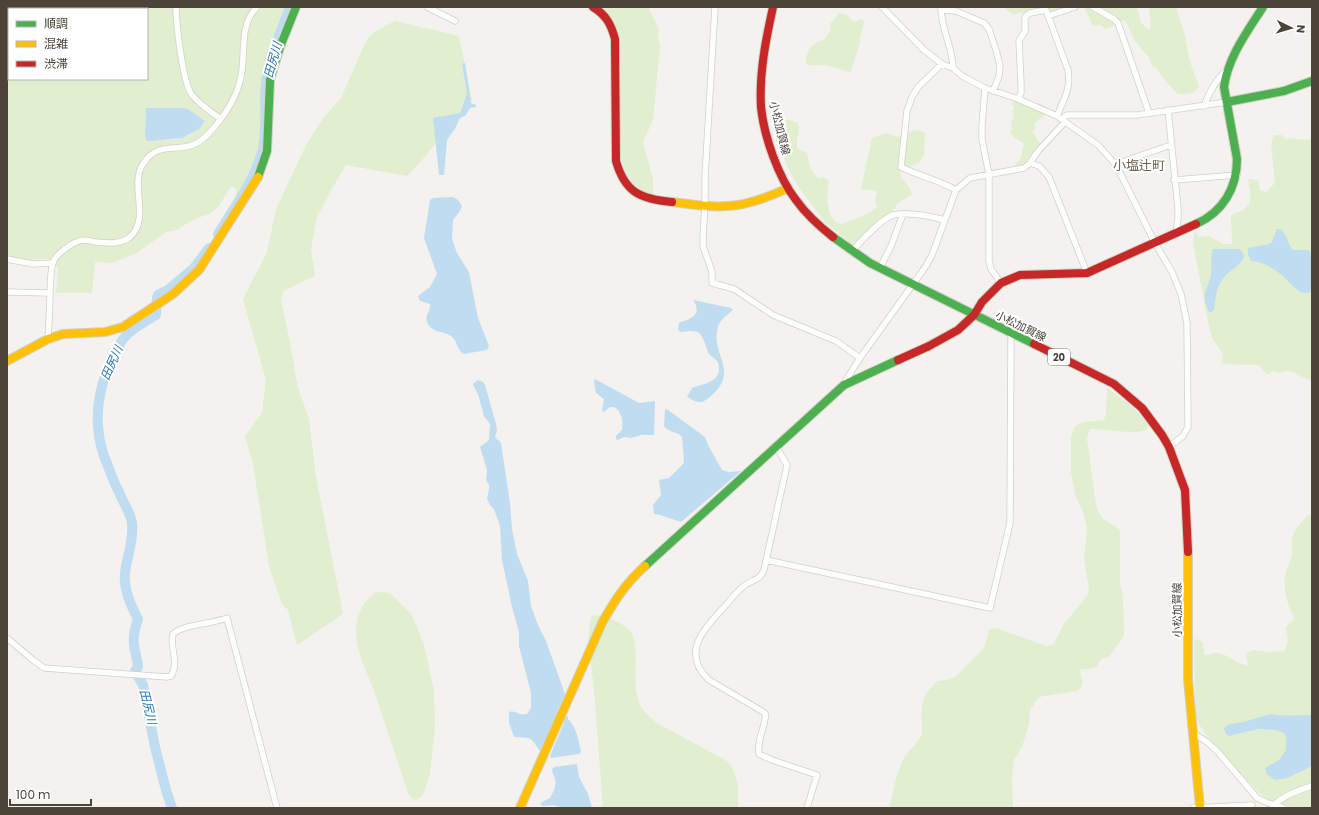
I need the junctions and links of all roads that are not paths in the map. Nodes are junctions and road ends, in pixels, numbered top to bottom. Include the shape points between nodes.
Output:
1 (176, 7) edge
2 (257, 7) edge
3 (296, 7) edge
4 (427, 7) edge
5 (593, 7) edge
6 (715, 7) edge
7 (773, 7) edge
8 (882, 7) edge
9 (1075, 7) edge
10 (1094, 7) edge
11 (1263, 7) edge
12 (941, 9) edge
13 (1048, 16) junction
14 (455, 21) dead end
15 (942, 64) junction
16 (952, 68) junction
17 (1226, 71) junction
18 (1312, 81) edge
19 (985, 88) junction
20 (993, 91) junction
21 (1018, 99) junction
22 (1227, 102) junction
23 (1204, 106) junction
24 (1168, 110) junction
25 (1150, 113) junction
26 (221, 119) junction
27 (1061, 119) junction
28 (1171, 145) junction
29 (1030, 163) junction
30 (1116, 165) junction
31 (989, 174) junction
32 (1237, 175) junction
33 (1174, 180) junction
34 (788, 188) junction
35 (956, 190) junction
36 (705, 205) junction
37 (904, 214) junction
38 (945, 220) junction
39 (1176, 232) junction
40 (1155, 243) junction
41 (852, 252) junction
42 (7, 259) edge
43 (53, 263) junction
44 (880, 268) junction
45 (1087, 273) junction
46 (1000, 283) junction
47 (914, 285) junction
48 (7, 292) edge
49 (50, 293) junction
50 (974, 315) junction
51 (1011, 333) junction
52 (48, 339) junction
53 (860, 358) junction
54 (7, 361) edge
55 (844, 385) junction
56 (776, 446) junction
57 (1169, 447) junction
58 (766, 560) junction
59 (7, 638) edge
60 (1193, 733) junction
61 (1312, 786) edge
62 (1274, 804) junction
63 (1252, 805) dead end
64 (277, 808) edge
65 (520, 808) edge
66 (807, 808) edge
67 (1198, 808) edge
68 (1284, 808) edge

1 - 26 street via 181,56 189,91
2 - 26 street via 244,34 240,82
3 - 52 street via 270,80 267,151 259,174 199,270 173,294 123,327 105,332 63,334
4 - 14 street
5 - 36 street via 606,17 612,26 615,39 616,161 620,177 633,190 649,199
6 - 36 street
7 - 34 street, 小松加賀線 / 20 via 764,52 761,99 770,144
8 - 15 street via 922,48
9 - 13 street
10 - 25 street via 1118,23
11 - 17 street
12 - 16 street via 942,25 953,61
12 - 20 street via 956,11 984,23 989,29 1000,66
13 - 21 street via 1046,10 1030,13 1025,17 1025,31 1019,41 1021,93
13 - 27 street via 1069,77
15 - 16 street
15 - 35 street via 918,86 912,97 907,112 901,167
16 - 19 street
17 - 22 street via 1224,87
17 - 23 street via 1214,85
18 - 22 street via 1284,91
19 - 20 street
19 - 31 street via 982,140
20 - 21 street
21 - 27 street
22 - 23 street
22 - 32 street via 1237,159
23 - 24 street
24 - 25 street
24 - 28 street
25 - 27 street via 1067,115
26 - 43 street via 196,144 162,149 145,160 138,178 138,219 130,237 111,244 82,240 67,248
27 - 29 street
27 - 30 street via 1098,145
28 - 30 street
28 - 33 street
29 - 31 street via 1024,168
29 - 45 street via 1039,166 1049,177
30 - 40 street
31 - 35 street via 970,178
31 - 46 street via 989,261
32 - 33 street
32 - 39 street via 1231,192 1217,210 1203,221
33 - 39 street via 1178,214
34 - 36 street via 754,202 731,206
34 - 41 street, 小松加賀線 / 20 via 813,220
35 - 38 street
36 - 53 street via 703,246 712,272 712,283 734,289 773,315 836,341
37 - 38 street via 918,214
37 - 41 street via 895,214 885,219
37 - 44 street
38 - 47 street via 932,255
39 - 40 street
40 - 45 street
40 - 57 street via 1181,294 1187,323 1188,427 1183,436
41 - 44 street, 小松加賀線 / 20
42 - 43 street via 33,264
43 - 49 street
44 - 47 street, 小松加賀線 / 20
45 - 46 street via 1020,275
46 - 50 street
47 - 50 street, 小松加賀線 / 20
47 - 53 street
48 - 49 street
49 - 52 street
50 - 51 street, 小松加賀線 / 20
50 - 55 street via 948,336
51 - 57 street, 小松加賀線 / 20 via 1114,384 1142,408
51 - 58 street via 1010,523 990,608
52 - 54 street
53 - 55 street
55 - 56 street
56 - 58 street via 787,465
56 - 65 street via 626,584 618,595 603,621
57 - 60 street, 小松加賀線 / 20 via 1185,490 1188,680
58 - 66 street via 760,578 735,594 703,631 697,645 696,663 709,680 765,713 766,718 759,736 759,754 817,775
59 - 64 street via 44,668 167,677 175,667 171,641 177,630 228,618
60 - 62 street via 1218,752 1257,798
60 - 67 street, 小松加賀線 / 20
61 - 62 street via 1294,792
62 - 68 street
63 - 67 street

